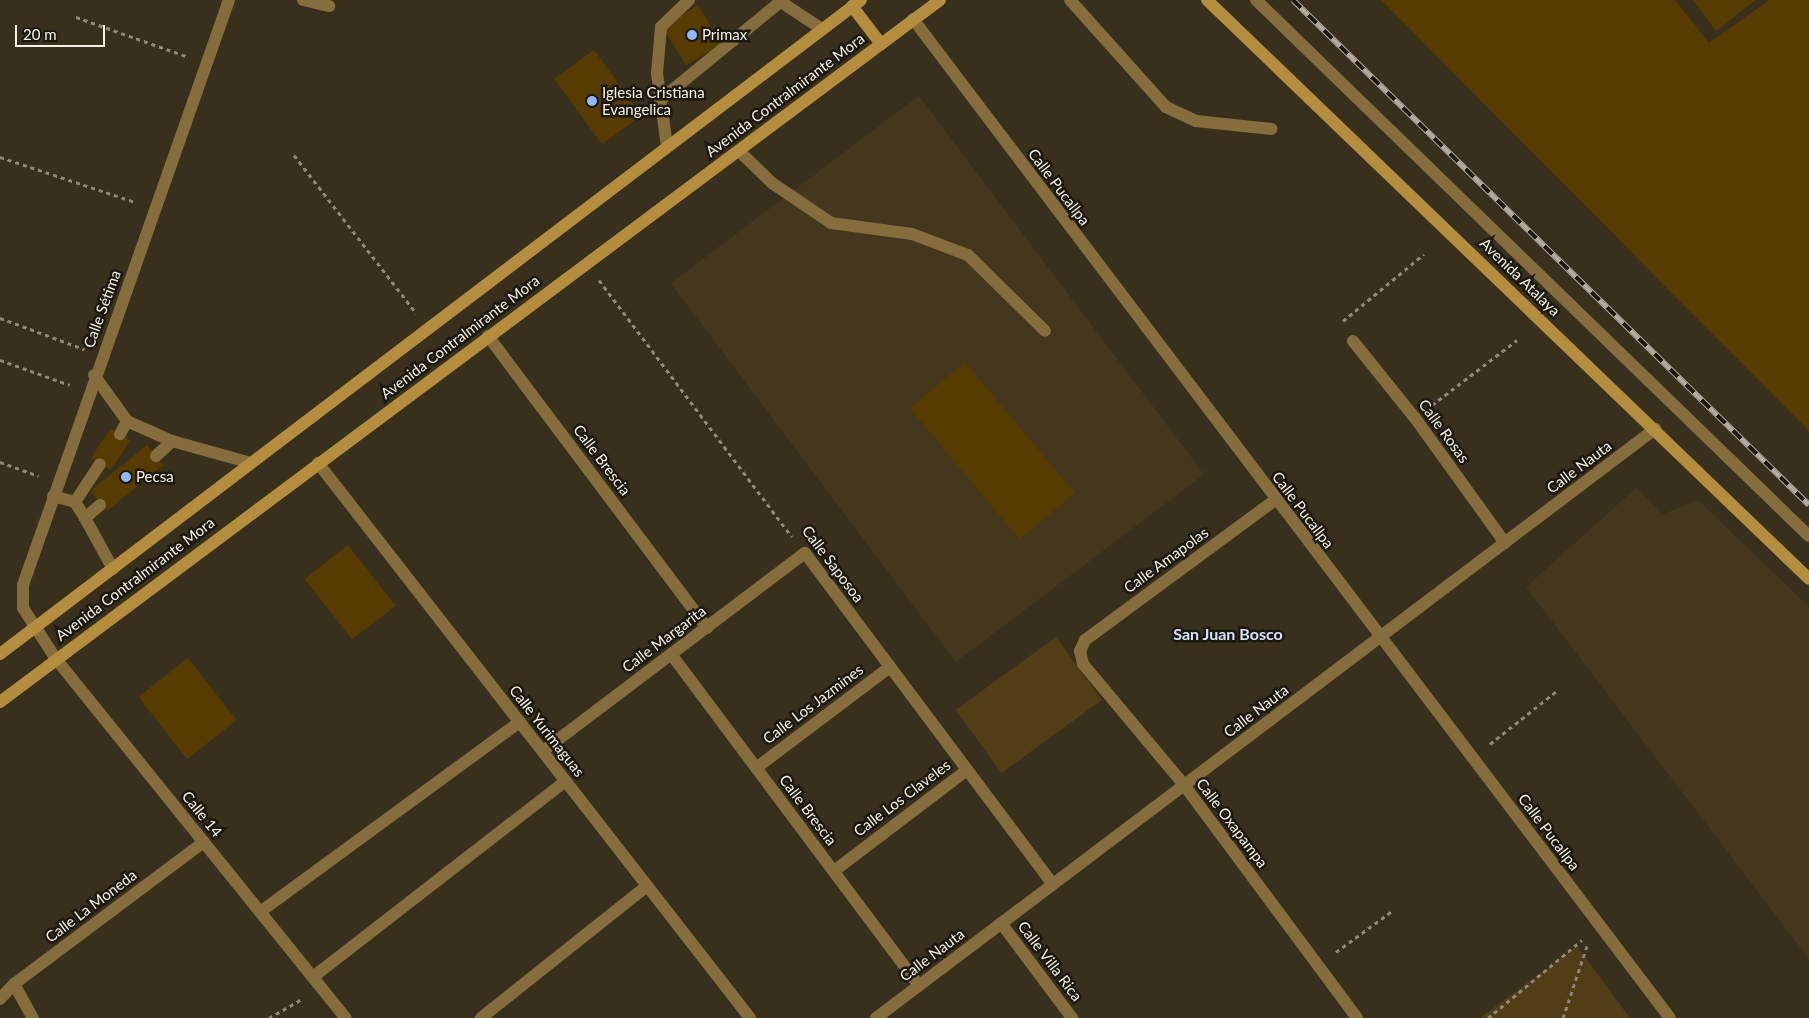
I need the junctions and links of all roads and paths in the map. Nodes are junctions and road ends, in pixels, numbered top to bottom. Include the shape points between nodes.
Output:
1 (229, 0) edge
2 (303, 0) edge
3 (689, 0) edge
4 (940, 0) edge
5 (1070, 0) edge
6 (1207, 0) edge
7 (1256, 0) edge
8 (779, 1) edge
9 (857, 3) edge
10 (329, 6) dead end
11 (76, 17) dead end
12 (913, 19) junction
13 (822, 29) junction
14 (881, 44) junction
15 (208, 64) junction
16 (660, 100) junction
17 (1272, 128) dead end
18 (666, 147) junction
19 (739, 151) junction
20 (294, 155) dead end
21 (0, 158) edge
22 (156, 209) junction
23 (1424, 254) dead end
24 (586, 263) junction
25 (0, 318) edge
26 (428, 329) junction
27 (1045, 331) dead end
28 (488, 336) junction
29 (1516, 340) dead end
30 (1353, 341) joint
31 (102, 356) junction
32 (0, 360) edge
33 (94, 375) junction
34 (89, 391) junction
35 (1415, 418) junction
36 (127, 421) junction
37 (1655, 429) junction
38 (120, 434) dead end
39 (172, 441) junction
40 (156, 456) dead end
41 (0, 462) edge
42 (251, 463) junction
43 (318, 463) junction
44 (100, 464) dead end
45 (57, 483) junction
46 (53, 496) junction
47 (1275, 500) junction
48 (75, 502) junction
49 (100, 505) dead end
50 (85, 518) junction
51 (1809, 536) edge
52 (1505, 543) junction
53 (804, 554) junction
54 (113, 569) junction
55 (1809, 579) edge
56 (707, 628) junction
57 (34, 629) junction
58 (1380, 637) junction
59 (1080, 651) joint
60 (0, 654) edge
61 (671, 654) junction
62 (56, 659) junction
63 (890, 667) junction
64 (1558, 690) dead end
65 (0, 702) edge
66 (520, 722) junction
67 (543, 751) junction
68 (1472, 758) junction
69 (756, 768) junction
70 (967, 770) junction
71 (566, 781) junction
72 (1184, 785) junction
73 (204, 842) junction
74 (834, 871) junction
75 (1053, 884) junction
76 (647, 886) junction
77 (260, 912) junction
78 (1392, 912) dead end
79 (1001, 923) junction
80 (1582, 940) dead end
81 (1588, 948) dead end
82 (1318, 966) junction
83 (313, 976) junction
84 (14, 984) junction
85 (919, 985) junction
86 (321, 988) junction
87 (0, 1000) edge
88 (749, 1017) edge
89 (33, 1018) edge
90 (269, 1018) edge
91 (346, 1018) edge
92 (481, 1018) edge
93 (876, 1018) edge
94 (1072, 1018) edge
95 (1357, 1018) edge
96 (1488, 1018) edge
97 (1562, 1018) edge
98 (1670, 1018) edge

1 - 15 street, Calle Sétima
2 - 10 street
3 - 16 street via 661,27 657,73
4 - 12 main road, Avenida Contralmirante Mora
5 - 17 street via 1166,107 1196,120
6 - 37 main road, Avenida Atalaya
7 - 51 street, Avenida Atalaya
8 - 13 street
8 - 16 street
9 - 13 main road, Avenida Contralmirante Mora
9 - 14 main road
11 - 15 path
12 - 14 main road, Avenida Contralmirante Mora
12 - 47 street, Calle Pucallpa
13 - 18 main road, Avenida Contralmirante Mora
14 - 19 main road, Avenida Contralmirante Mora
15 - 22 street, Calle Sétima
16 - 18 street
18 - 26 main road, Avenida Contralmirante Mora
19 - 24 main road, Avenida Contralmirante Mora
19 - 27 street via 772,183 831,222 912,234 968,255
20 - 26 path
21 - 22 path
22 - 31 street, Calle Sétima
23 - 30 path via 1340,324
24 - 28 main road, Avenida Contralmirante Mora
24 - 53 path, Calle Saposoa
25 - 31 path
26 - 42 main road, Avenida Contralmirante Mora
28 - 43 main road, Avenida Contralmirante Mora
28 - 56 street, Calle Brescia
29 - 35 path
30 - 35 street, Calle Rosas
31 - 33 street, Calle Sétima
32 - 34 path
33 - 34 street, Calle Sétima
33 - 36 street
34 - 45 street, Calle Sétima
35 - 52 street, Calle Rosas
36 - 38 street
36 - 39 street
37 - 52 street, Calle Nauta
37 - 55 main road, Avenida Atalaya
39 - 40 street
39 - 42 street
41 - 45 path
42 - 54 main road, Avenida Contralmirante Mora
43 - 62 main road, Avenida Contralmirante Mora
43 - 66 street, Calle Yurimaguas
44 - 48 street
45 - 46 street, Calle Sétima
46 - 48 street
46 - 57 street, Calle Sétima via 23,585 23,608
47 - 58 street, Calle Pucallpa
47 - 59 street, Calle Amapolas via 1086,640
48 - 50 street
49 - 50 street
50 - 54 street
52 - 58 street, Calle Nauta
53 - 56 street, Calle Margarita
53 - 63 street, Calle Saposoa
54 - 57 main road, Avenida Contralmirante Mora
56 - 61 street, Calle Margarita
57 - 60 main road, Avenida Contralmirante Mora
57 - 62 street, Calle 14
58 - 68 street, Calle Pucallpa
58 - 72 street, Calle Nauta
59 - 72 street, Calle Oxapampa via 1083,664
61 - 67 street, Calle Margarita
61 - 69 street, Calle Brescia
62 - 65 main road, Avenida Contralmirante Mora
62 - 73 street, Calle 14
63 - 69 street, Calle Los Jazmines
63 - 70 street, Calle Saposoa
64 - 68 path
66 - 67 street, Calle Yurimaguas
66 - 77 street
67 - 71 street, Calle Yurimaguas
68 - 98 street, Calle Pucallpa
69 - 74 street, Calle Brescia
70 - 74 street, Calle Los Claveles
70 - 75 street, Calle Saposoa
71 - 76 street, Calle Yurimaguas
71 - 83 street
72 - 75 street, Calle Nauta
72 - 82 street, Calle Oxapampa
73 - 77 street, Calle 14
73 - 84 street, Calle La Moneda
74 - 85 street, Calle Brescia
75 - 79 street, Calle Nauta
76 - 88 street, Calle Yurimaguas
76 - 92 street
77 - 83 street, Calle 14
78 - 82 path
79 - 85 street, Calle Nauta
79 - 94 street, Calle Villa Rica
80 - 96 path
81 - 97 path
82 - 95 street, Calle Oxapampa
83 - 86 street, Calle 14
84 - 87 street, Calle La Moneda
84 - 89 street
85 - 93 street, Calle Nauta
86 - 90 path
86 - 91 street, Calle 14

